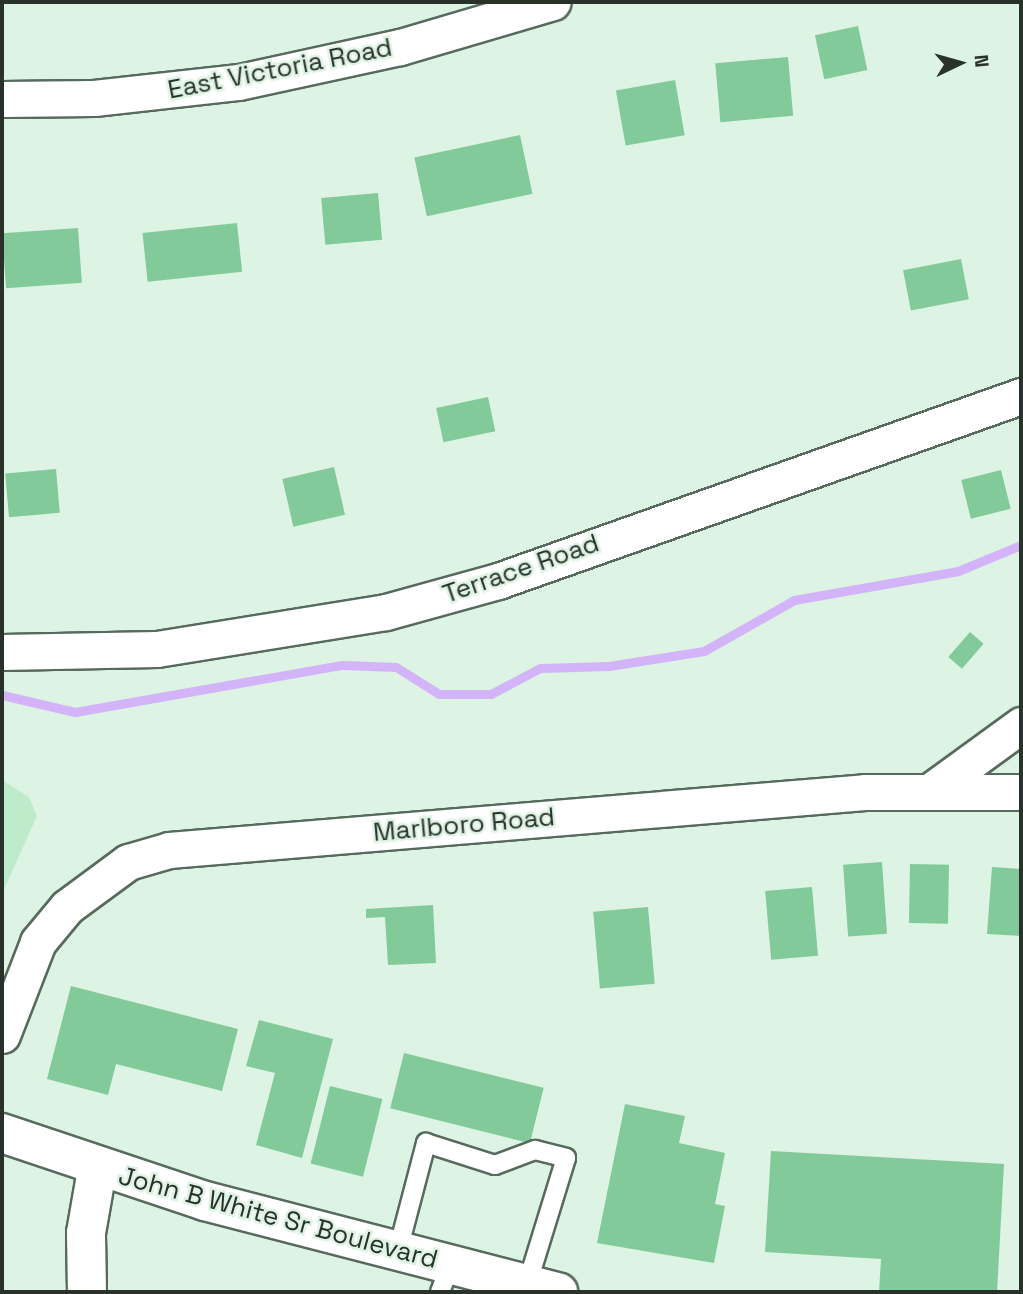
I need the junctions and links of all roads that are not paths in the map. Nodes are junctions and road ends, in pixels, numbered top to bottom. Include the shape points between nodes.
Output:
1 (553, 2) edge
2 (2, 99) edge
3 (1021, 396) edge
4 (2, 652) edge
5 (1021, 725) edge
6 (933, 789) junction
7 (1021, 792) edge
8 (2, 1034) edge
9 (2, 1133) edge
10 (97, 1170) junction
11 (398, 1250) junction
12 (446, 1278) edge
13 (537, 1289) edge
14 (87, 1292) edge

1 - 2 street, East Victoria Road via 400,47 239,82 94,98
3 - 4 street, Terrace Road via 498,581 386,612 157,649
5 - 6 street
6 - 7 street, Marlboro Road
6 - 8 street, Marlboro Road via 169,850 128,862 67,907 38,942
9 - 10 main road, John B White Sr Boulevard
10 - 11 main road, John B White Sr Boulevard
10 - 14 main road via 86,1233
11 - 12 main road, John B White Sr Boulevard
11 - 13 lane via 426,1143 495,1165 535,1150 566,1158
12 - 13 main road, John B White Sr Boulevard

